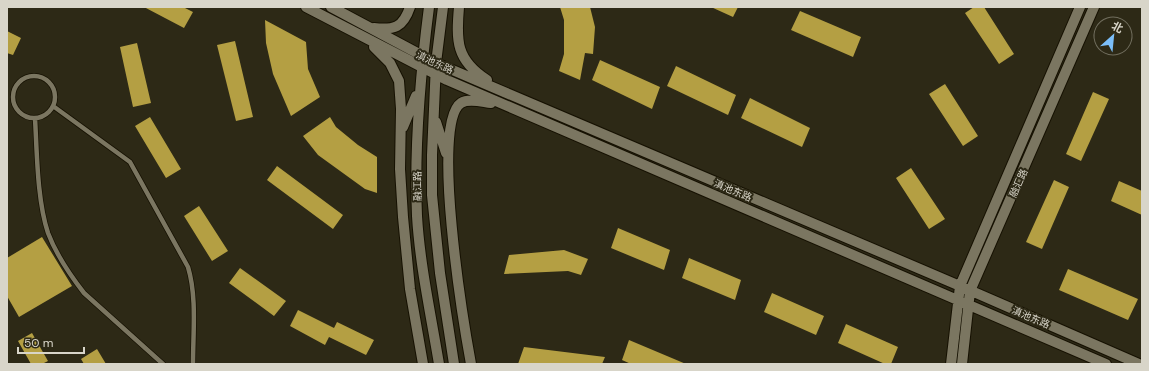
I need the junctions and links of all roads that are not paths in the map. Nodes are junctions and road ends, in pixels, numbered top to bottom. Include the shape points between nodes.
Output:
1 (306, 7) edge
2 (331, 7) edge
3 (410, 7) edge
4 (429, 7) edge
5 (443, 7) edge
6 (459, 7) edge
7 (1080, 7) edge
8 (1094, 7) edge
9 (370, 28) junction
10 (363, 38) junction
11 (422, 56) junction
12 (436, 63) junction
13 (421, 68) junction
14 (435, 74) junction
15 (420, 86) junction
16 (516, 98) junction
17 (505, 105) junction
18 (53, 106) junction
19 (434, 116) junction
20 (35, 118) junction
21 (401, 133) junction
22 (448, 160) junction
23 (960, 286) junction
24 (970, 291) junction
25 (958, 300) junction
26 (969, 305) junction
27 (163, 364) edge
28 (193, 364) edge
29 (423, 364) edge
30 (439, 364) edge
31 (454, 364) edge
32 (471, 364) edge
33 (951, 364) edge
34 (962, 364) edge
35 (1106, 364) edge
36 (1140, 364) edge

1 - 10 street, 滇池东路
2 - 9 street, 滇池东路
3 - 9 street via 402,22 396,27 389,30
4 - 11 street, 融江路
5 - 12 street, 融江路
6 - 16 street via 458,41 468,64
7 - 23 street, 融汇路
8 - 24 street, 融汇路
9 - 11 street, 滇池东路
10 - 13 street, 滇池东路
10 - 21 street via 390,63 398,81
11 - 12 street, 滇池东路
11 - 13 street, 融江路
12 - 14 street, 融江路
12 - 16 street, 滇池东路
13 - 14 street, 滇池东路
13 - 15 street, 融江路
14 - 17 street, 滇池东路
14 - 19 street, 融江路
15 - 21 street
15 - 30 street, 融江路 via 417,130 418,217 423,271
16 - 23 street, 滇池东路
17 - 22 street via 471,101 461,103 452,117
17 - 25 street, 滇池东路
18 - 20 lane via 44,115
18 - 20 lane via 55,93 48,81 36,76 22,80 14,91 15,106 25,116
18 - 28 lane via 130,162 188,267 193,305
19 - 22 street
19 - 31 street, 融江路 via 432,175 435,232
20 - 27 lane via 44,212 54,248 84,293
21 - 29 street via 401,190 405,243
22 - 32 street via 454,253
23 - 24 street, 滇池东路
23 - 25 street, 融汇路
24 - 26 street, 融汇路
24 - 36 street, 滇池东路
25 - 26 street, 滇池东路
25 - 33 street, 融汇路
26 - 34 street, 融汇路
26 - 35 street, 滇池东路

